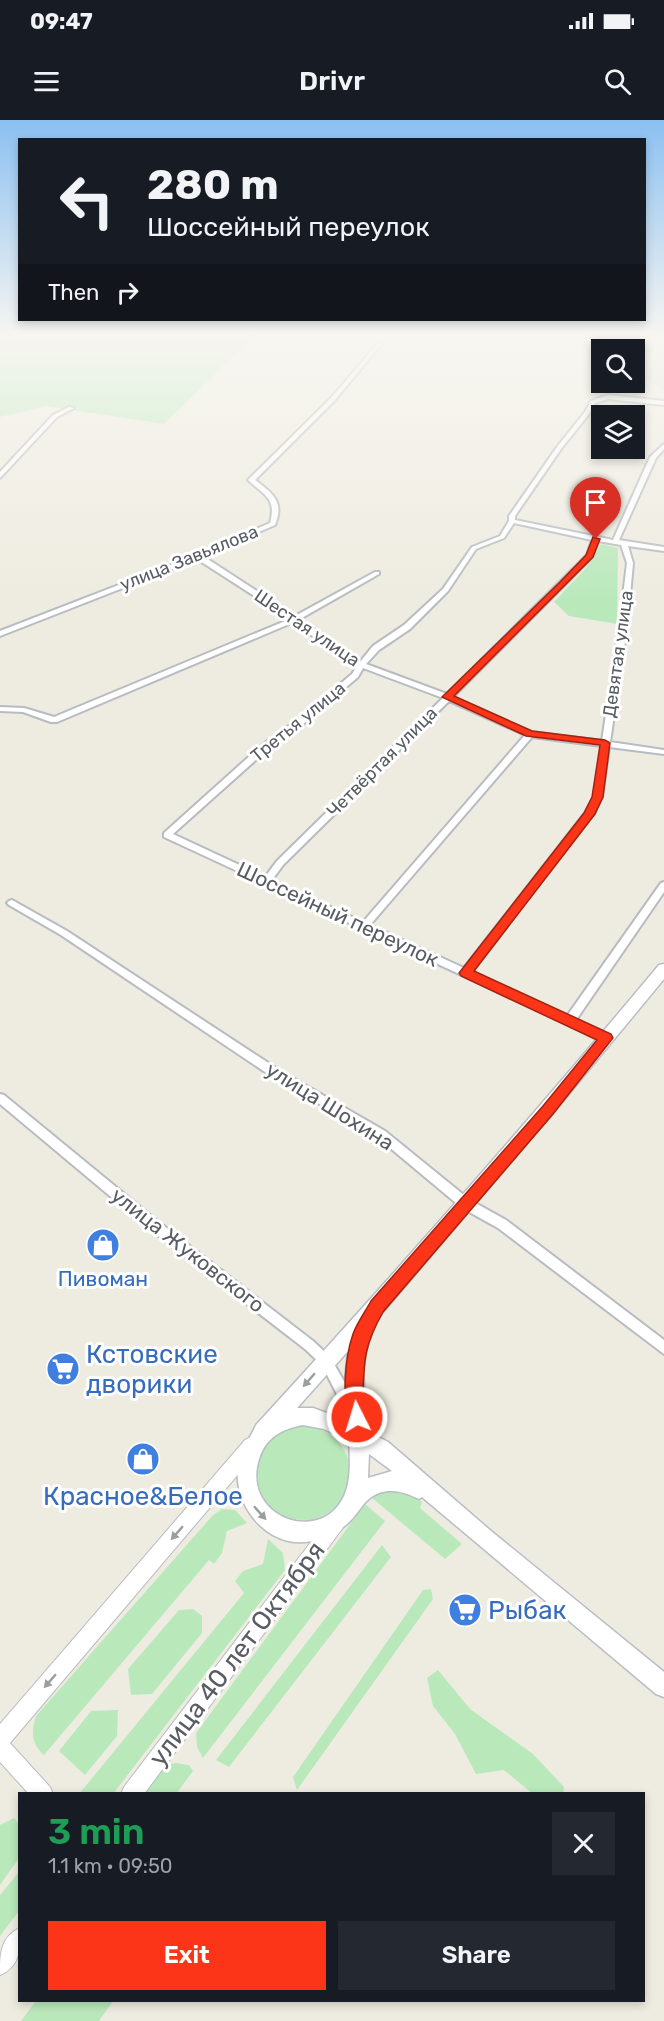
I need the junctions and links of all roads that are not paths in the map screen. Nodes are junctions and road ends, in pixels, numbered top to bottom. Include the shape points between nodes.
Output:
1 (48, 424) edge
2 (308, 424) edge
3 (579, 424) edge
4 (664, 446) edge
5 (0, 476) edge
6 (512, 521) junction
7 (596, 539) junction
8 (615, 542) junction
9 (624, 544) junction
10 (664, 549) edge
11 (198, 556) junction
12 (377, 573) dead end
13 (295, 619) junction
14 (0, 634) edge
15 (361, 665) junction
16 (447, 697) junction
17 (0, 709) edge
18 (530, 734) junction
19 (605, 743) junction
20 (664, 752) edge
21 (167, 835) joint
22 (267, 880) junction
23 (664, 885) edge
24 (12, 903) dead end
25 (364, 926) junction
26 (664, 969) edge
27 (466, 973) junction
28 (570, 1020) junction
29 (606, 1038) junction
30 (0, 1098) edge
31 (466, 1204) junction
32 (377, 1306) junction
33 (664, 1348) edge
34 (326, 1361) junction
35 (357, 1417) junction
36 (334, 1425) junction
37 (259, 1436) junction
38 (358, 1438) junction
39 (388, 1456) junction
40 (360, 1472) junction
41 (443, 1503) junction
42 (347, 1509) junction
43 (664, 1686) edge
44 (0, 1739) edge
45 (0, 1747) edge
46 (41, 1792) edge
47 (133, 1792) edge
48 (18, 1942) edge
49 (0, 1964) edge

1 - 5 street
2 - 11 street, улица Завьялова via 251,480 273,497 278,511 273,524
3 - 6 street, Третья улица
4 - 8 street via 652,457
6 - 7 street
6 - 15 street, Третья улица via 502,537 474,548 446,590
7 - 8 street
7 - 16 street, Четвёртая улица via 590,556
8 - 9 street
9 - 10 street
9 - 19 street, Девятая улица via 630,563
11 - 13 street, Шестая улица
11 - 14 street, улица Завьялова
12 - 13 street
13 - 15 street, Шестая улица
13 - 17 street via 54,720 24,710
15 - 16 street, Шестая улица
15 - 21 street, Третья улица via 355,675 265,747
16 - 18 street, Шестая улица
16 - 22 street, Четвёртая улица
18 - 19 street, Шестая улица
18 - 25 street
19 - 20 street, Шестая улица
19 - 27 street, Девятая улица via 598,797 589,814
21 - 22 street, Шоссейный переулок
22 - 25 street, Шоссейный переулок
23 - 28 street
24 - 31 street, улица Шохина via 64,933 275,1073 381,1134
25 - 27 street, Шоссейный переулок
26 - 29 main road
27 - 28 street, Шоссейный переулок
28 - 29 street, Шоссейный переулок
29 - 31 main road
30 - 34 street, улица Жуковского
31 - 32 main road
31 - 33 street, улица Шохина via 502,1224
32 - 34 main road
32 - 35 main road, улица 40 лет Октября via 356,1355
34 - 35 street, улица Жуковского
34 -> 37 main road
35 - 38 main road, улица 40 лет Октября
35 - 39 main road
36 - 37 main road via 315,1417 293,1417 274,1424
36 - 38 main road
36 - 40 main road via 354,1448
37 -> 42 main road, улица 40 лет Октября via 247,1460 245,1484 254,1506 269,1522 290,1531 313,1531 334,1522
37 -> 44 street
38 - 39 main road
38 - 40 main road, улица 40 лет Октября
39 - 41 main road
40 - 42 main road, улица 40 лет Октября
41 - 42 main road via 398,1480 368,1488
41 - 43 main road
42 - 47 street, улица 40 лет Октября
45 - 46 street
48 - 49 street

